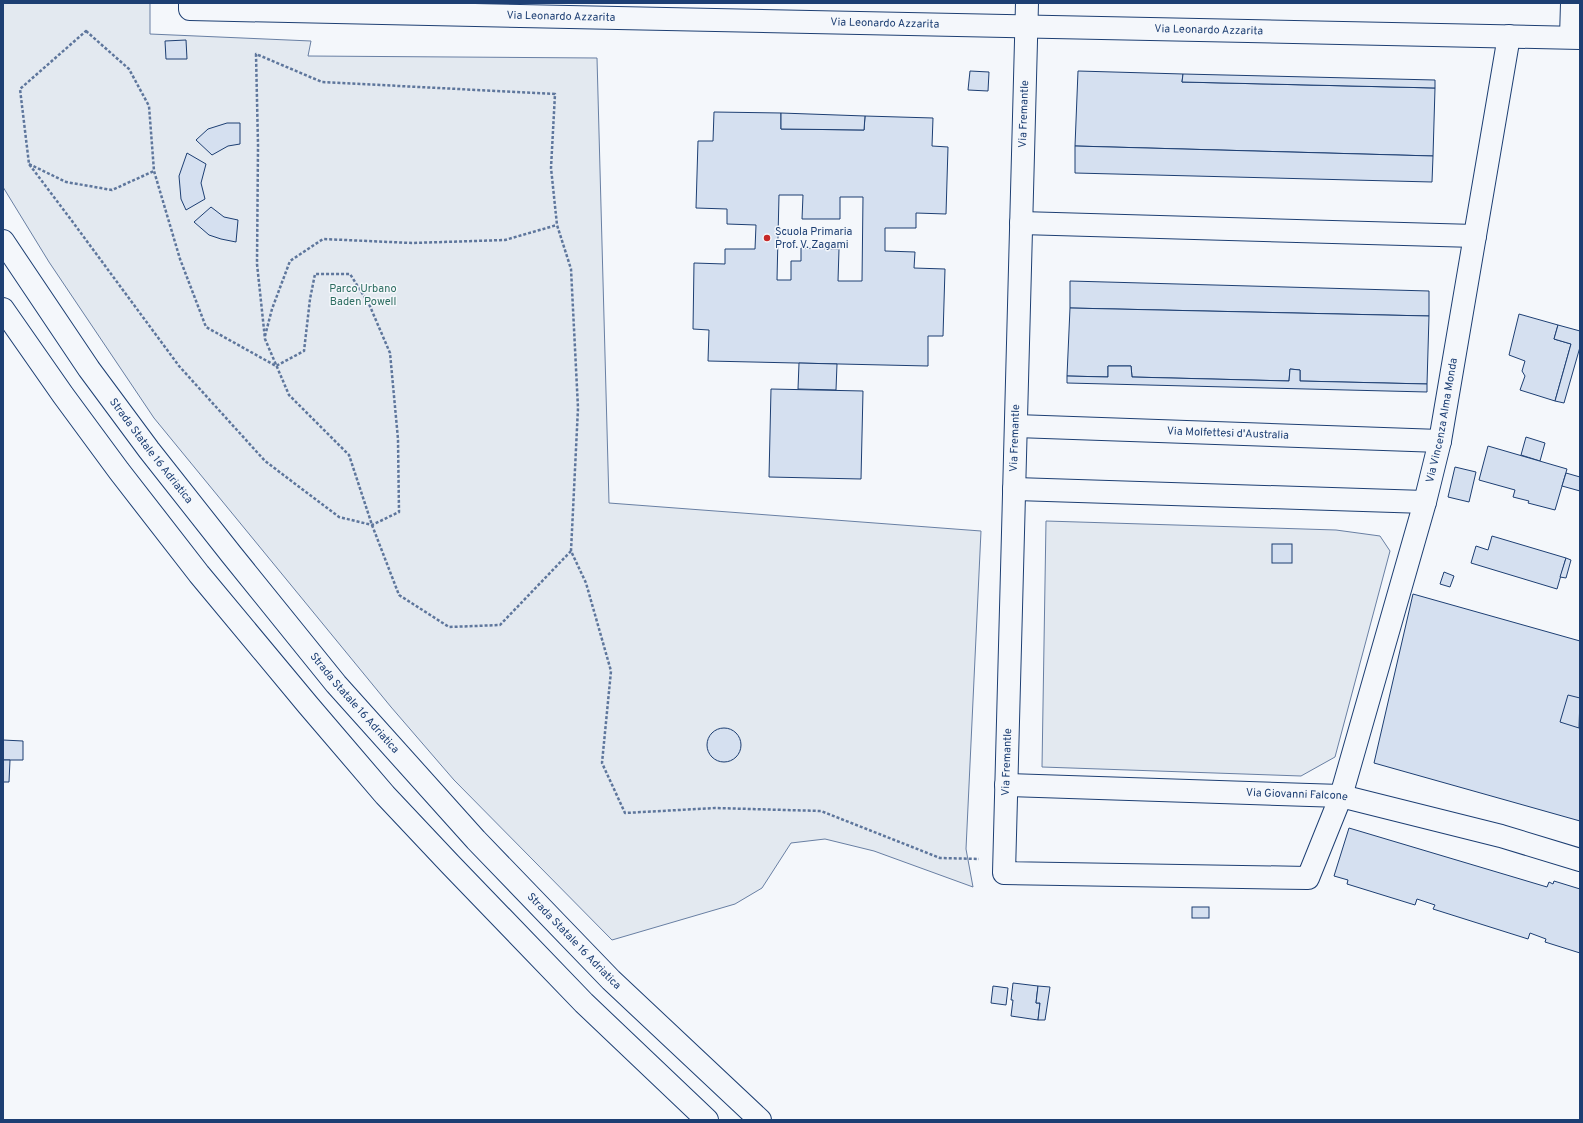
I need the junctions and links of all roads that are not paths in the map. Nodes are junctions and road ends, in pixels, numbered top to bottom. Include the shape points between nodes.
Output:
1 (1027, 3) edge
2 (1572, 3) edge
3 (190, 6) edge
4 (577, 10) edge
5 (1026, 26) junction
6 (1509, 36) junction
7 (1575, 37) edge
8 (1021, 223) junction
9 (1475, 236) junction
10 (3, 241) edge
11 (3, 309) edge
12 (1016, 426) junction
13 (1440, 441) junction
14 (1014, 489) junction
15 (1425, 502) junction
16 (1006, 785) junction
17 (1340, 796) junction
18 (1580, 860) edge
19 (1004, 866) joint
20 (707, 1120) edge
21 (760, 1120) edge

1 - 5 main road, Via Fremantle
2 - 7 main road
3 - 4 main road, Via Leonardo Azzarita
4 - 5 main road, Via Leonardo Azzarita
5 - 6 main road, Via Leonardo Azzarita
5 - 8 main road, Via Fremantle
6 - 7 main road, Via Leonardo Azzarita
6 - 9 main road, Via Vincenza Alma Monda
8 - 9 main road
8 - 12 main road, Via Fremantle
9 - 13 main road, Via Vincenza Alma Monda
10 - 21 main road, Strada Statale 16 Adriatica via 89,369 149,450 336,684 476,840 612,980
11 - 20 main road via 119,471 199,574 385,795 584,1004
12 - 13 main road, Via Molfettesi d'Australia
12 - 14 main road, Via Fremantle
13 - 15 main road, Via Vincenza Alma Monda
14 - 15 main road
14 - 16 main road, Via Fremantle
15 - 17 main road, Via Vincenza Alma Monda
16 - 17 main road, Via Giovanni Falcone
16 - 19 main road, Via Fremantle
17 - 18 main road, Via Giovanni Falcone via 1501,836
17 - 19 main road, Via Vincenza Alma Monda via 1308,878

